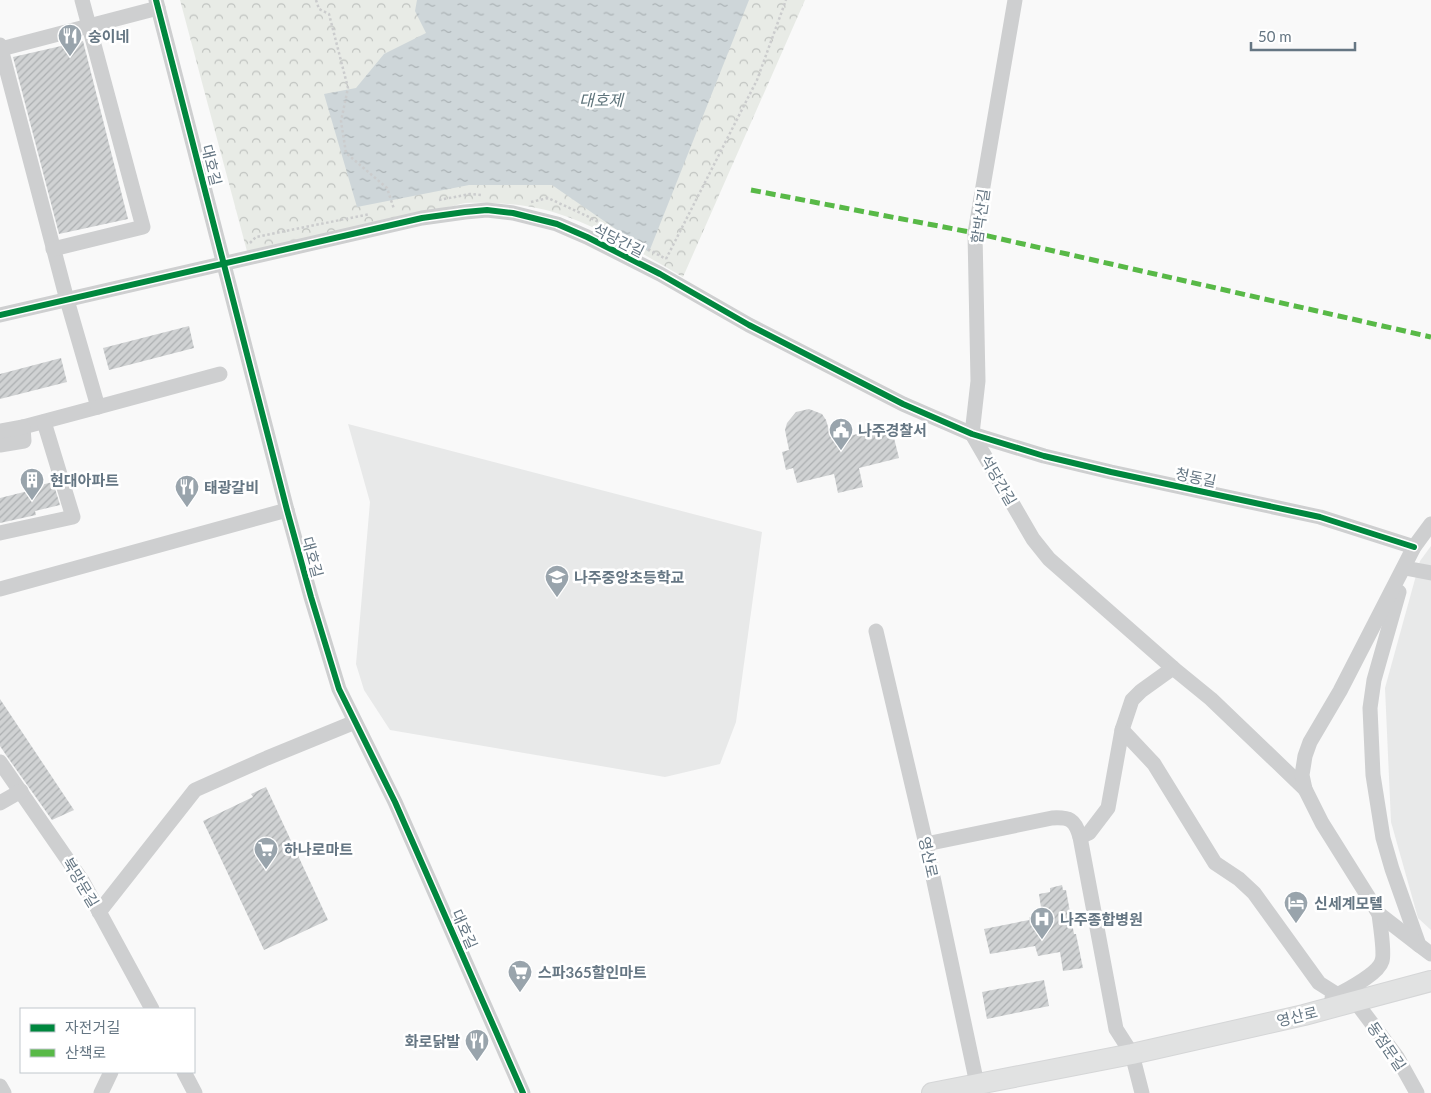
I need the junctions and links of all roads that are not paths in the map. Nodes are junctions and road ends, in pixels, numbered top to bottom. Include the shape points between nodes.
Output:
1 (82, 0) edge
2 (1015, 0) edge
3 (157, 4) edge
4 (89, 26) junction
5 (1, 47) edge
6 (53, 249) junction
7 (225, 264) junction
8 (67, 300) junction
9 (0, 316) edge
10 (220, 374) dead end
11 (98, 407) junction
12 (44, 422) junction
13 (23, 427) junction
14 (0, 431) edge
15 (972, 434) junction
16 (0, 445) edge
17 (287, 510) junction
18 (1431, 524) edge
19 (0, 533) edge
20 (1414, 547) junction
21 (1405, 568) junction
22 (1431, 573) edge
23 (0, 589) edge
24 (876, 631) dead end
25 (1172, 668) junction
26 (354, 722) junction
27 (1122, 730) junction
28 (0, 762) edge
29 (1305, 789) junction
30 (21, 791) junction
31 (0, 803) edge
32 (1078, 830) junction
33 (926, 844) junction
34 (99, 912) junction
35 (1379, 914) junction
36 (1425, 949) edge
37 (1431, 981) edge
38 (1346, 998) junction
39 (148, 1007) edge
40 (1132, 1054) junction
41 (111, 1073) edge
42 (185, 1073) edge
43 (977, 1084) junction
44 (0, 1086) edge
45 (522, 1091) edge
46 (4, 1093) edge
47 (101, 1093) edge
48 (195, 1093) edge
49 (932, 1093) edge
50 (1142, 1093) edge
51 (1417, 1093) edge

1 - 4 street
2 - 15 street, 함박산길 via 976,233 978,381
3 - 4 street, 대호길
3 - 7 street, 대호길
4 - 5 street, 대호길
4 - 6 street via 143,227
5 - 6 street, 대호길
6 - 8 street, 대호길
7 - 8 street, 석당간길
7 - 15 street, 석당간길 via 422,218 487,210 513,213 557,224 587,237 903,404
7 - 17 street, 대호길
8 - 9 street, 석당간길
8 - 11 street, 대호길
10 - 11 street
11 - 12 street
12 - 13 street
12 - 19 street via 73,517
13 - 14 street
13 - 16 street via 24,441
15 - 20 street, 청동길 via 1101,470 1320,516
15 - 25 street, 석당간길 via 1033,539 1049,559
17 - 23 street
17 - 26 street, 대호길 via 339,689
18 - 20 street
20 - 21 street
20 - 29 street via 1310,742 1302,775
21 - 22 street
21 - 36 street via 1374,680 1370,741 1383,838
24 - 33 street, 영산로
25 - 27 street via 1132,700
25 - 29 street, 석당간길 via 1234,719
26 - 34 street via 195,790
26 - 45 street, 대호길 via 395,802
27 - 32 street via 1108,808 1089,832
27 - 38 street, 동점문길 via 1154,764 1214,862 1254,893 1319,983
28 - 30 street, 북망문길
29 - 35 street via 1322,823
30 - 31 street
30 - 34 street, 북망문길 via 83,882
32 - 33 street via 1065,817 1052,818
32 - 40 street via 1116,1029
33 - 43 street, 영산로
34 - 39 street, 북망문길
35 - 36 street
35 - 38 street via 1382,962
37 - 38 main road, 영산로
38 - 40 main road, 영산로 via 1304,1015
38 - 51 street, 동점문길 via 1397,1057
40 - 43 main road, 영산로
40 - 50 street
41 - 47 street
42 - 48 street
43 - 49 main road, 영산로
44 - 46 street

